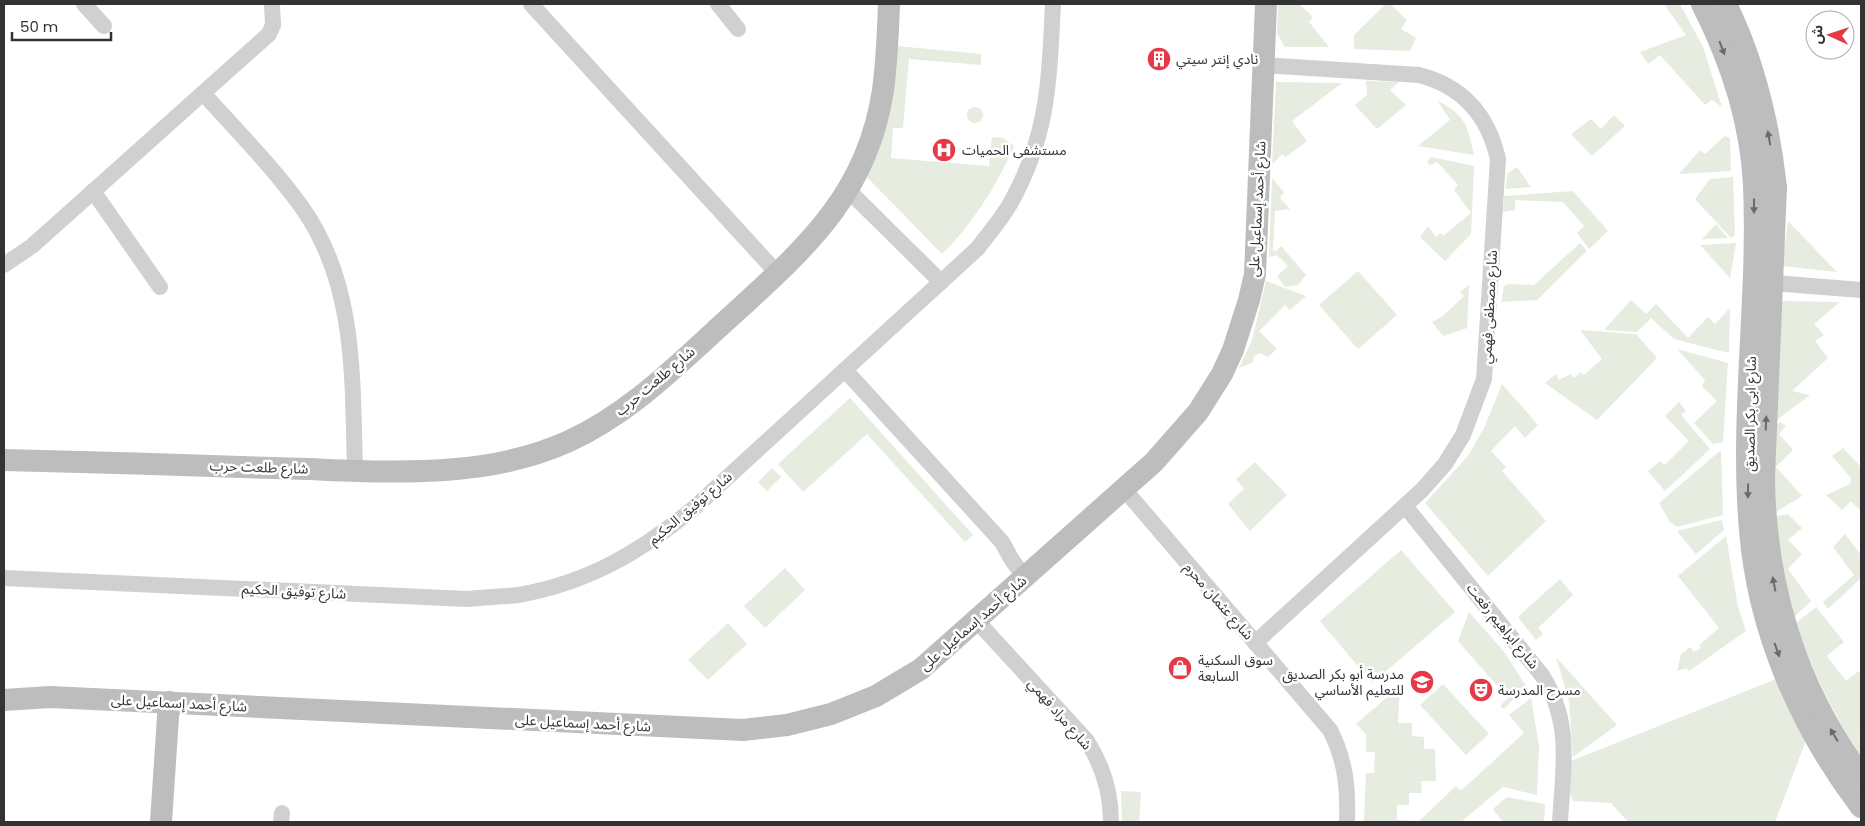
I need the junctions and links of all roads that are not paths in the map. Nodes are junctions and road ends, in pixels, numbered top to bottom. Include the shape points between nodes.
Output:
1 (84, 4) edge
2 (272, 4) edge
3 (531, 4) edge
4 (718, 4) edge
5 (889, 4) edge
6 (1053, 4) edge
7 (1266, 4) edge
8 (1702, 4) edge
9 (1726, 4) edge
10 (104, 26) dead end
11 (738, 29) dead end
12 (1263, 65) junction
13 (203, 93) junction
14 (848, 190) junction
15 (93, 191) junction
16 (4, 265) edge
17 (778, 274) junction
18 (941, 282) junction
19 (1763, 282) junction
20 (160, 287) dead end
21 (1861, 290) edge
22 (845, 370) junction
23 (4, 460) edge
24 (355, 470) junction
25 (1124, 489) junction
26 (1405, 506) junction
27 (4, 578) edge
28 (1025, 578) junction
29 (977, 621) junction
30 (1255, 643) junction
31 (4, 700) edge
32 (169, 702) junction
33 (1861, 775) edge
34 (1861, 807) edge
35 (161, 822) edge
36 (1111, 822) edge
37 (1347, 822) edge
38 (1560, 822) edge

1 - 10 street
2 - 13 street via 273,25 269,34
3 - 17 street
4 - 11 street
5 - 14 street, شارع طلعت حرب via 886,67 879,110 867,151
6 - 18 street, شارع توفيق الحكيم via 1044,118 1026,172 1009,206 978,248
7 - 12 street, شارع أحمد إسماعيل على
8 -> 19 street, شارع ابى بكر الصديق via 1731,73 1746,128
19 -> 9 street, شارع ابى بكر الصديق via 1776,187 1773,156 1751,66
12 - 25 street, شارع أحمد إسماعيل على via 1255,274 1242,325 1222,374 1198,412 1170,446
12 - 26 street, شارع مصطفى فهمي via 1430,78 1452,88 1470,103 1485,122 1494,144 1498,159 1484,379 1472,417 1455,450 1434,478
13 - 15 street
13 - 24 street via 301,206 324,245 340,287 350,330
14 - 17 street, شارع طلعت حرب via 824,226
14 - 18 street
15 - 16 street via 32,246
15 - 20 street
17 - 24 street, شارع طلعت حرب via 640,397 568,442 514,461 477,468
18 - 22 street, شارع توفيق الحكيم
19 - 21 street
33 -> 19 street, شارع ابى بكر الصديق via 1833,733 1804,678 1784,622 1770,565 1764,476
19 -> 34 street, شارع ابى بكر الصديق via 1748,501 1758,586 1775,645 1800,708 1833,767
22 - 27 street, شارع توفيق الحكيم via 655,540 612,565 566,583 518,595 468,599
22 - 28 street via 1002,542
23 - 24 street, شارع طلعت حرب
25 - 28 street, شارع أحمد إسماعيل على
25 - 30 street, شارع عثمان محرم
26 - 30 street, شارع مصطفى فهمي
26 - 38 street, شارع ابراهيم رفعت via 1541,674 1554,695 1564,735
28 - 29 street, شارع أحمد إسماعيل على
29 - 32 street, شارع أحمد إسماعيل على via 921,669 876,696 831,714 765,728 743,730
29 - 36 street, شارع مراد فهمي via 1090,746 1107,784
30 - 37 street, شارع عثمان محرم via 1323,720 1336,742 1347,780
31 - 32 street, شارع أحمد إسماعيل على via 50,697
32 - 35 street

